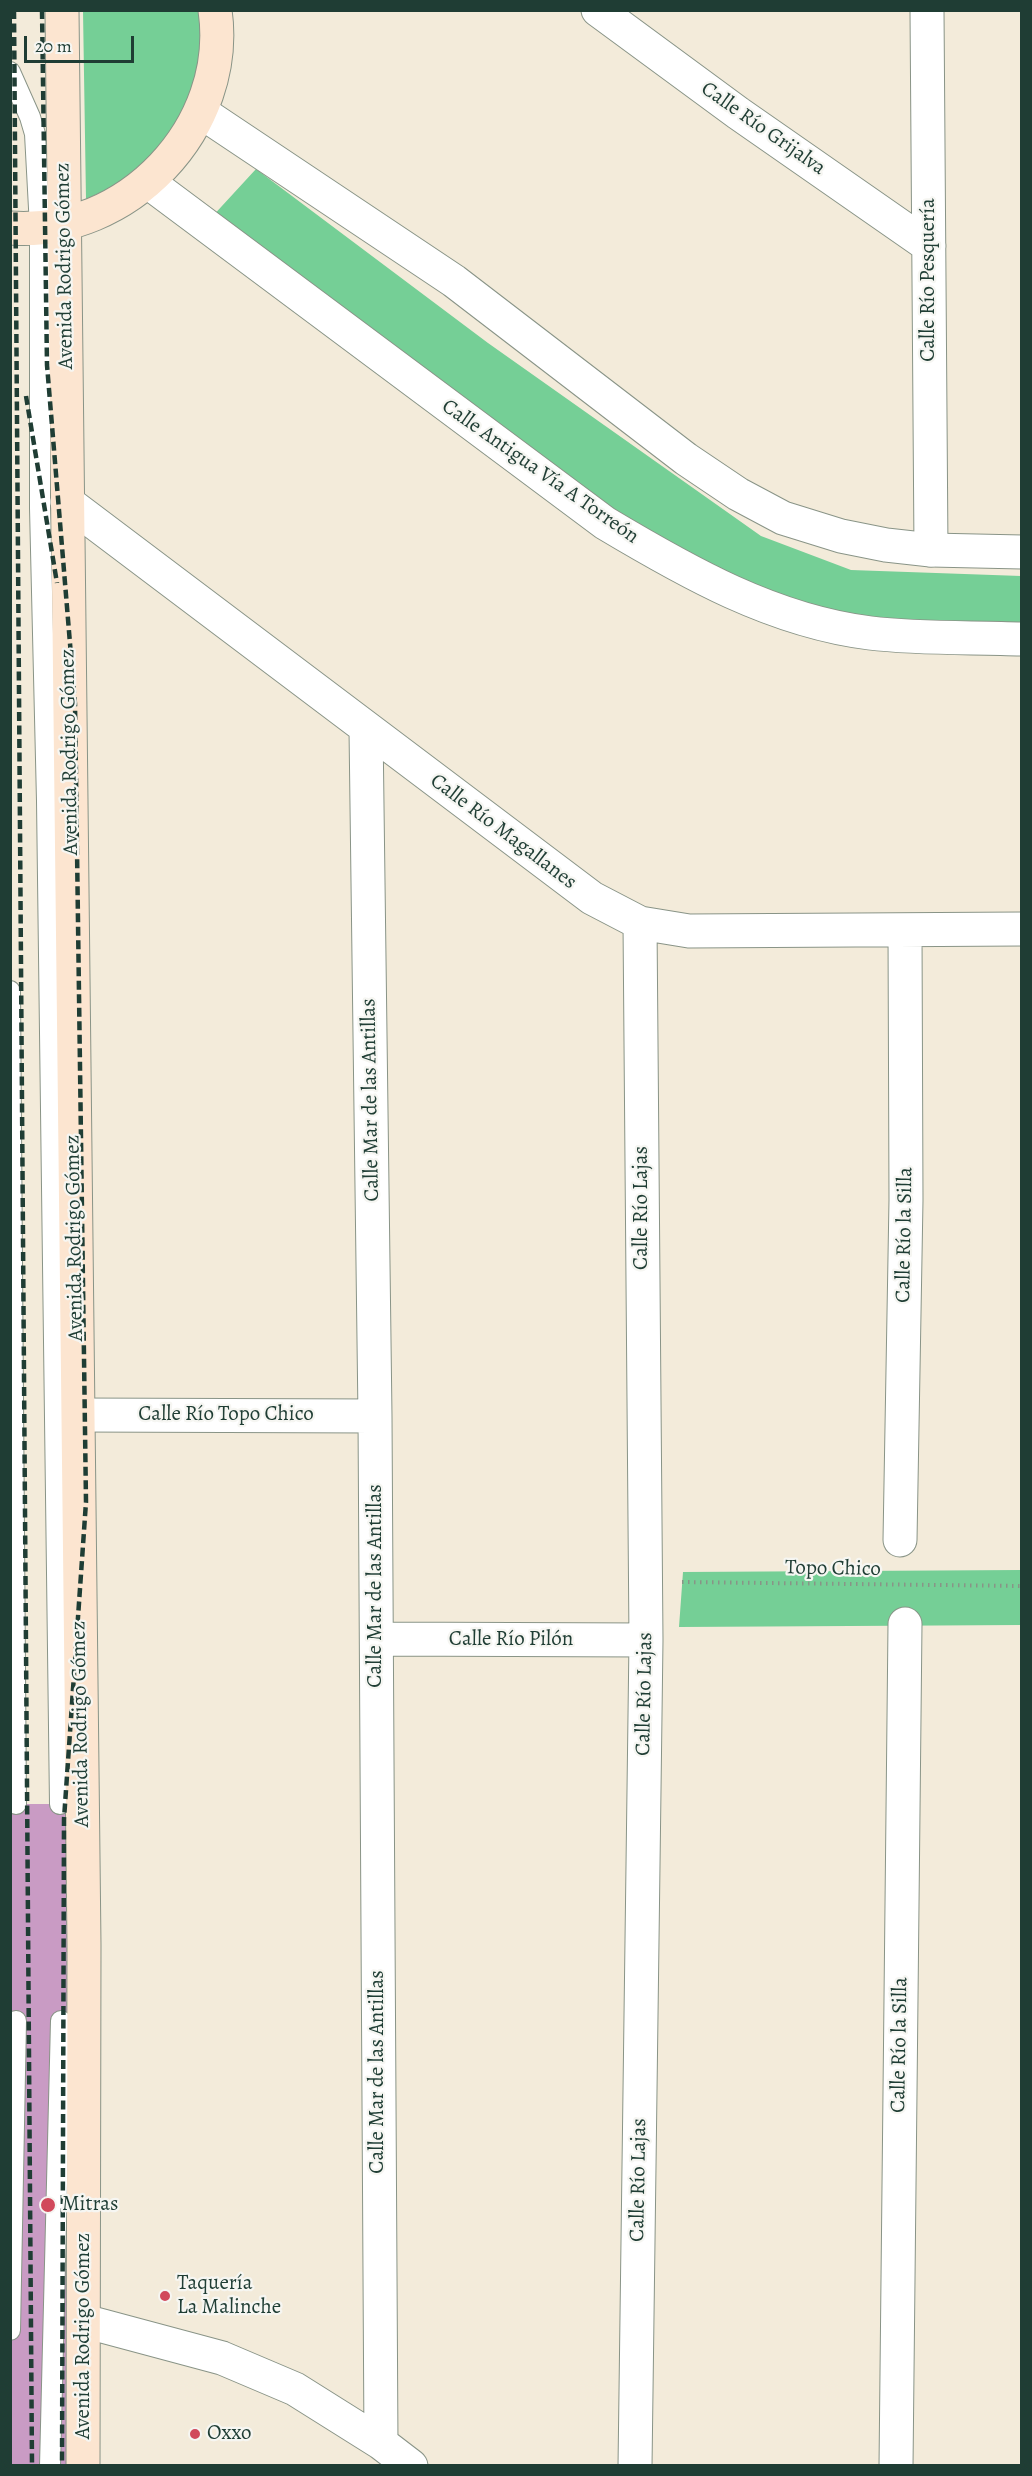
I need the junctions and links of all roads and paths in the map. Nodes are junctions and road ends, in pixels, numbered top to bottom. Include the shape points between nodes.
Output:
1 (62, 10) edge
2 (215, 10) edge
3 (598, 10) edge
4 (927, 10) edge
5 (10, 72) edge
6 (201, 112) junction
7 (148, 182) junction
8 (38, 226) edge
9 (929, 246) junction
10 (67, 502) junction
11 (931, 550) junction
12 (1022, 552) edge
13 (1022, 639) edge
14 (366, 729) junction
15 (640, 923) junction
16 (1022, 928) edge
17 (904, 930) junction
18 (10, 991) edge
19 (77, 1415) junction
20 (375, 1416) junction
21 (900, 1540) dead end
22 (645, 1582) junction
23 (1022, 1586) edge
24 (904, 1624) dead end
25 (377, 1639) junction
26 (646, 1640) junction
27 (16, 1804) dead end
28 (60, 1804) dead end
29 (16, 2021) dead end
30 (61, 2021) dead end
31 (84, 2321) junction
32 (10, 2330) edge
33 (381, 2443) junction
34 (50, 2466) edge
35 (83, 2466) edge
36 (411, 2466) edge
37 (635, 2466) edge
38 (896, 2466) edge

1 - 8 main road, Avenida Rodrigo Gómez
2 - 6 main road via 214,63
3 - 9 street, Calle Río Grijalva
4 - 9 street, Calle Río Pesquería
5 - 8 lane via 35,134
6 - 7 main road via 179,150
6 - 11 street via 454,281 686,459 738,494 783,518 841,536
7 - 8 main road via 105,210
7 - 13 street, Calle Antigua Vía A Torreón via 605,523 685,570 737,595 809,620 870,633
8 - 10 main road, Avenida Rodrigo Gómez
8 - 28 lane
9 - 11 street, Calle Río Pesquería
10 - 14 street, Calle Río Magallanes
10 - 19 main road, Avenida Rodrigo Gómez
11 - 12 street
14 - 15 street, Calle Río Magallanes via 591,898
14 - 20 street, Calle Mar de las Antillas
15 - 17 street, Calle Río Magallanes via 689,931
15 - 22 street, Calle Río Lajas
16 - 17 street, Calle Río Magallanes
17 - 21 street, Calle Río la Silla via 906,1200
18 - 27 lane
19 - 20 street, Calle Río Topo Chico
19 - 31 main road, Avenida Rodrigo Gómez
20 - 25 street, Calle Mar de las Antillas
22 - 23 path, Topo Chico
22 - 26 street, Calle Río Lajas
24 - 38 street, Calle Río la Silla
25 - 26 street, Calle Río Pilón
25 - 33 street, Calle Mar de las Antillas
26 - 37 street, Calle Río Lajas
29 - 32 lane
30 - 34 lane
31 - 33 street via 222,2358 295,2389
31 - 35 main road, Avenida Rodrigo Gómez
33 - 36 street

